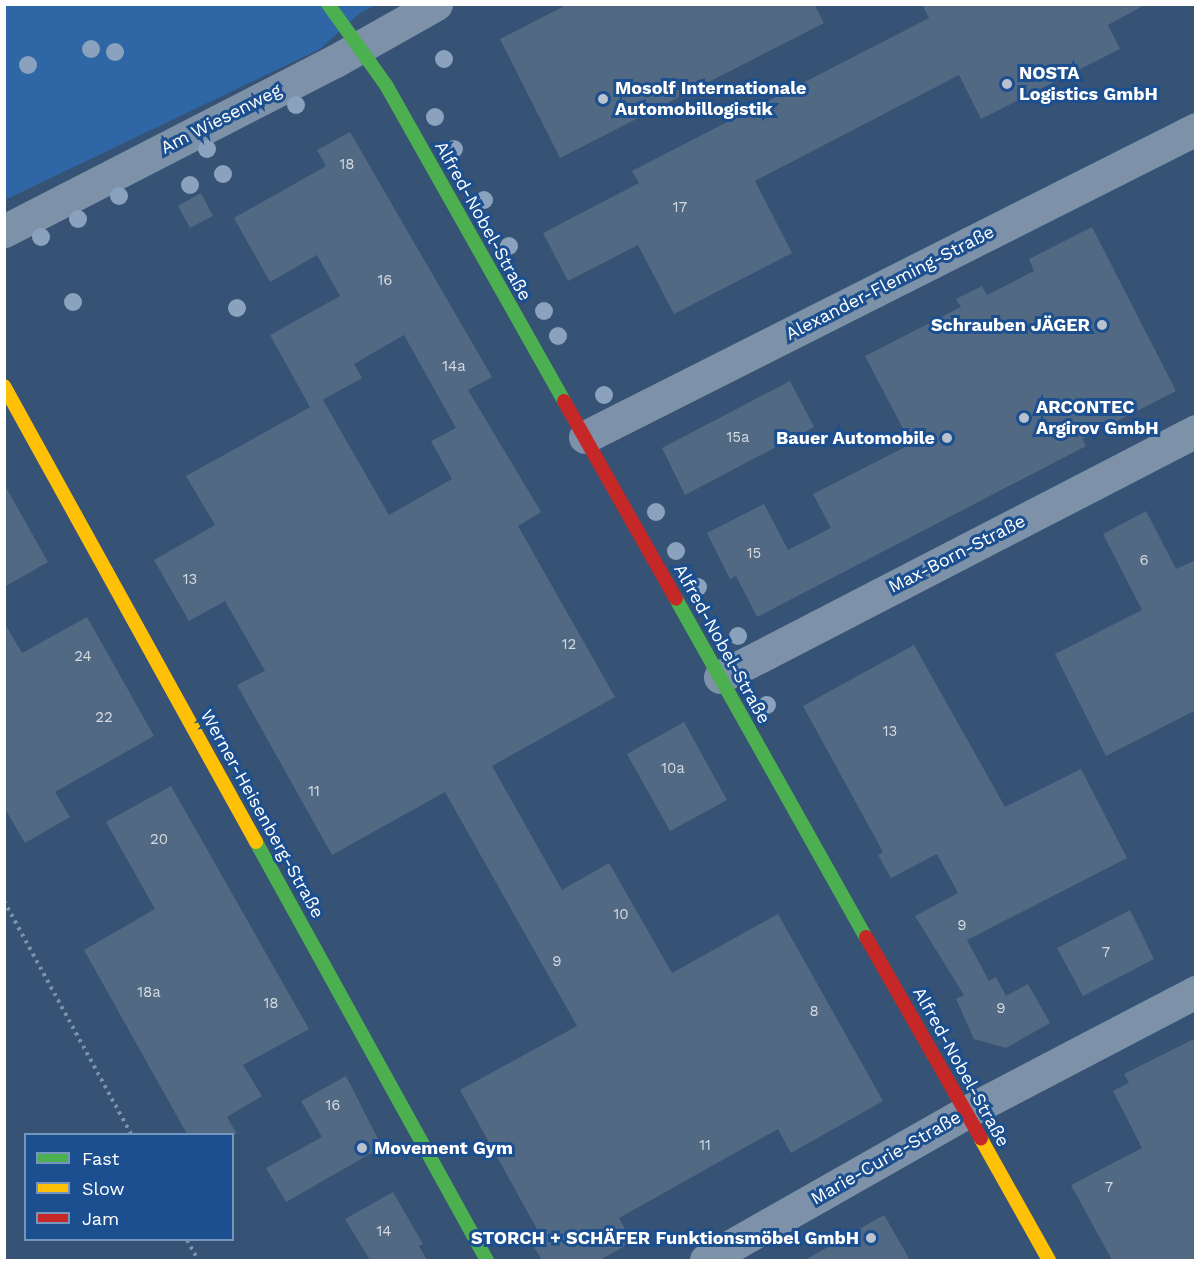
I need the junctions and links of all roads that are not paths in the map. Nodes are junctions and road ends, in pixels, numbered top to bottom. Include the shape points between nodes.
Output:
1 (328, 4) edge
2 (436, 4) edge
3 (359, 48) junction
4 (1196, 129) edge
5 (4, 231) edge
6 (4, 386) edge
7 (1196, 431) edge
8 (585, 438) junction
9 (720, 677) junction
10 (1196, 992) edge
11 (966, 1112) junction
12 (487, 1260) edge
13 (706, 1260) edge
14 (1049, 1260) edge

1 - 3 street, Alfred-Nobel-Straße
2 - 3 street, Am Wiesenweg
3 - 5 street, Am Wiesenweg
3 - 8 street, Alfred-Nobel-Straße via 386,85
4 - 8 street, Alexander-Fleming-Straße
6 - 12 street, Werner-Heisenberg-Straße
7 - 9 street, Max-Born-Straße
8 - 9 street, Alfred-Nobel-Straße
9 - 11 street, Alfred-Nobel-Straße
10 - 11 street, Marie-Curie-Straße
11 - 13 street, Marie-Curie-Straße
11 - 14 street, Alfred-Nobel-Straße

